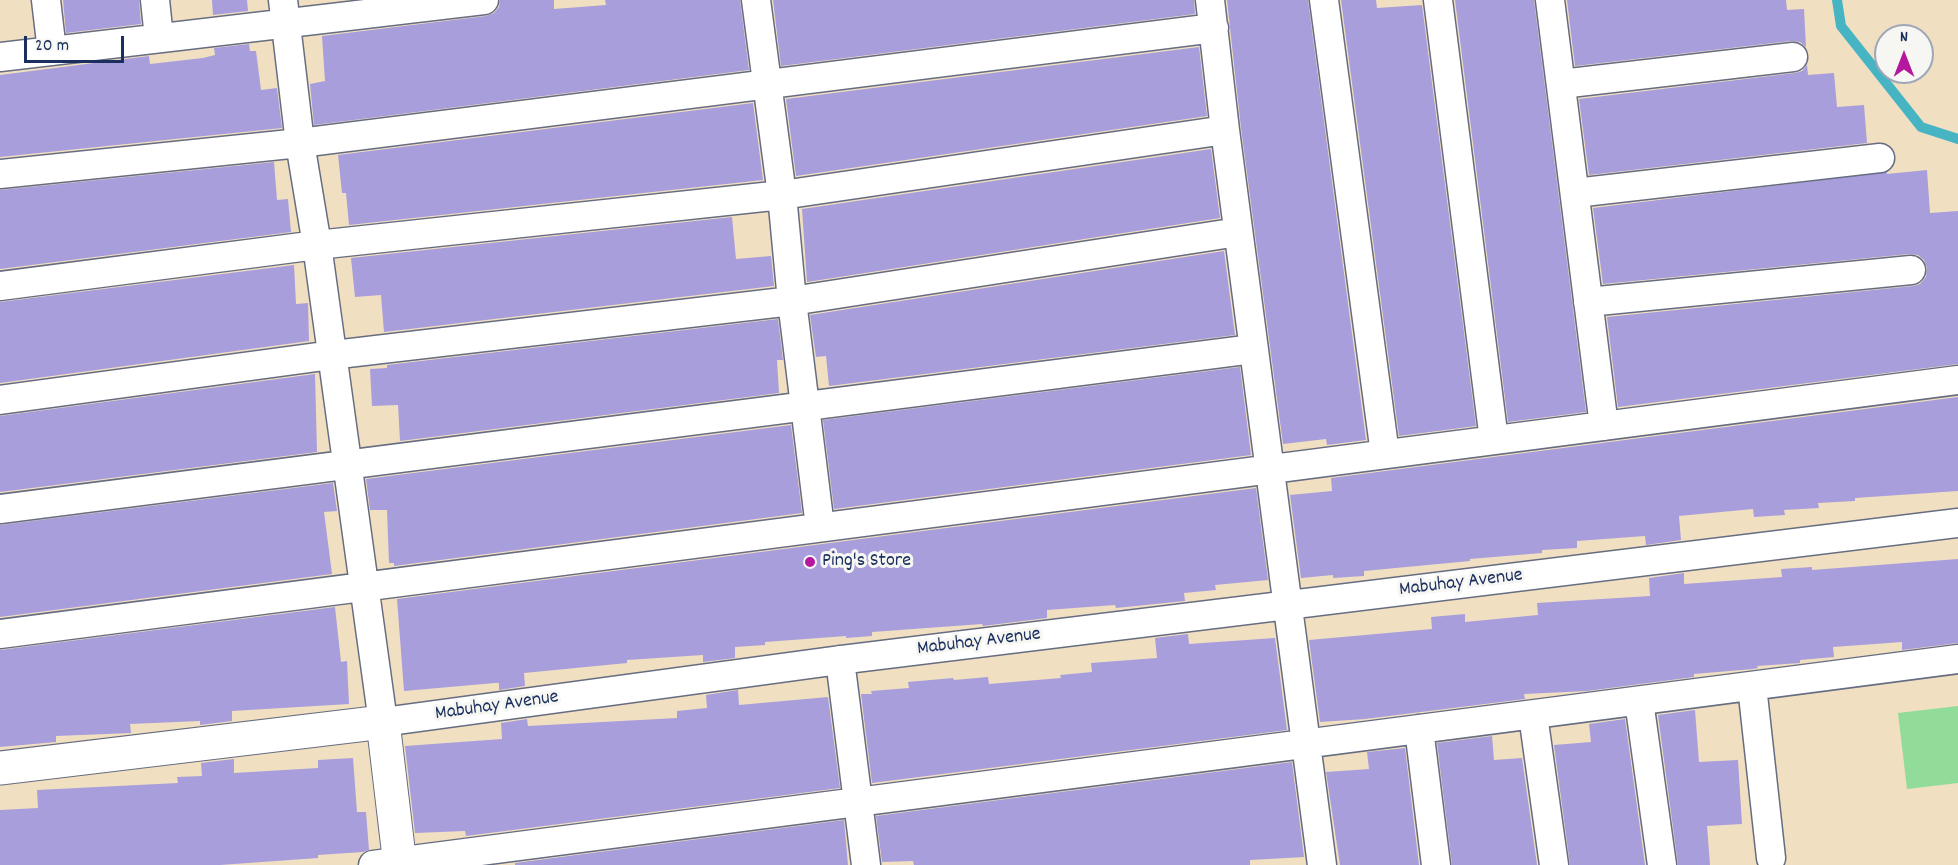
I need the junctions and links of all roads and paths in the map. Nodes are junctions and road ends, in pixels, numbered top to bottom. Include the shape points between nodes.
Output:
1 (46, 0) edge
2 (155, 0) edge
3 (484, 0) edge
4 (756, 0) edge
5 (1210, 0) edge
6 (1324, 0) edge
7 (1438, 0) edge
8 (1551, 0) edge
9 (284, 11) edge
10 (1214, 28) junction
11 (159, 38) junction
12 (52, 51) junction
13 (0, 57) edge
14 (1793, 57) dead end
15 (768, 84) junction
16 (1561, 84) junction
17 (1225, 130) junction
18 (300, 143) junction
19 (1880, 158) dead end
20 (0, 174) edge
21 (1575, 193) junction
22 (782, 195) junction
23 (1238, 232) junction
24 (317, 245) junction
25 (1911, 270) dead end
26 (0, 286) edge
27 (792, 301) junction
28 (1588, 302) junction
29 (1253, 349) junction
30 (332, 355) junction
31 (1958, 380) edge
32 (0, 400) edge
33 (806, 406) junction
34 (1604, 426) junction
35 (1494, 440) junction
36 (1385, 454) junction
37 (347, 465) junction
38 (1269, 469) junction
39 (0, 509) edge
40 (1958, 523) edge
41 (820, 527) junction
42 (364, 587) junction
43 (1287, 605) junction
44 (0, 634) edge
45 (1958, 659) edge
46 (840, 660) junction
47 (1752, 686) junction
48 (1639, 701) junction
49 (1533, 715) junction
50 (383, 722) junction
51 (1419, 729) junction
52 (1306, 744) junction
53 (0, 768) edge
54 (858, 802) junction
55 (1771, 858) dead end
56 (391, 864) edge
57 (1314, 864) edge
58 (866, 865) edge
59 (1436, 865) edge
60 (1554, 865) edge
61 (1662, 865) edge

1 - 12 street
2 - 11 street
3 - 9 street
4 - 15 street
5 - 10 street
6 - 36 street
7 - 35 street
8 - 16 street
9 - 11 street
9 - 18 street
10 - 15 street
10 - 17 street
11 - 12 street
12 - 13 street
14 - 16 street
15 - 18 street
15 - 22 street
16 - 21 street
17 - 22 street
17 - 23 street
18 - 20 street
18 - 24 street
19 - 21 street
21 - 28 street
22 - 24 street
22 - 27 street
23 - 27 street
23 - 29 street
24 - 26 street
24 - 30 street
25 - 28 street
27 - 30 street
27 - 33 street
28 - 34 street
29 - 33 street
29 - 38 street
30 - 32 street
30 - 37 street
31 - 34 street
33 - 37 street
33 - 41 street
34 - 35 street
35 - 36 street
36 - 38 street
37 - 39 street
37 - 42 street
38 - 41 street
38 - 43 street
40 - 43 street, Mabuhay Avenue
41 - 42 street
42 - 44 street
42 - 50 street
43 - 46 street, Mabuhay Avenue
43 - 52 street
45 - 47 street
46 - 50 street, Mabuhay Avenue
46 - 54 street
47 - 48 street
47 - 55 street
48 - 49 street
48 - 61 street
49 - 51 street
49 - 60 street
50 - 53 street, Mabuhay Avenue
50 - 56 street
51 - 52 street
51 - 59 street
52 - 54 street
52 - 57 street
54 - 56 street
54 - 58 street

